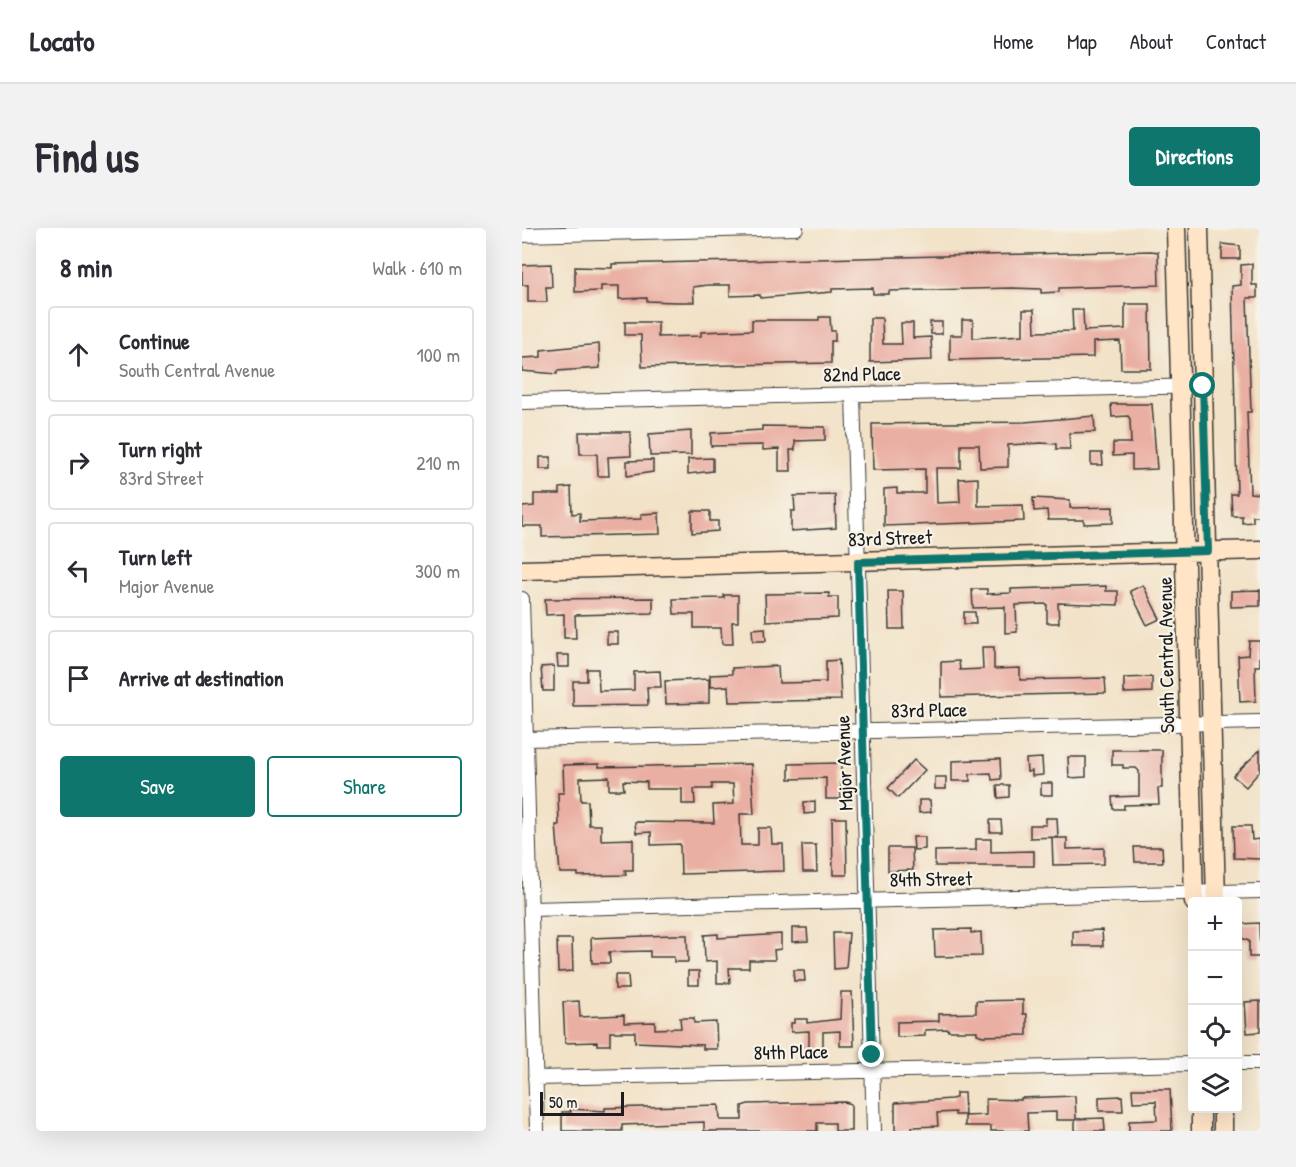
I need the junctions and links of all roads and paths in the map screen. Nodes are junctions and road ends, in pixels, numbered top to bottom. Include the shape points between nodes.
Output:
1 (796, 228) edge
2 (1176, 228) edge
3 (1199, 228) edge
4 (522, 235) edge
5 (1181, 386) junction
6 (1203, 386) junction
7 (853, 394) junction
8 (522, 402) edge
9 (1260, 550) edge
10 (1208, 551) junction
11 (1186, 552) junction
12 (858, 562) junction
13 (522, 570) edge
14 (522, 599) edge
15 (1260, 722) edge
16 (1211, 723) junction
17 (1190, 724) junction
18 (862, 730) junction
19 (526, 739) junction
20 (1260, 891) edge
21 (1188, 897) edge
22 (1194, 897) edge
23 (1216, 897) edge
24 (867, 900) junction
25 (531, 909) junction
26 (1242, 1063) edge
27 (1260, 1063) edge
28 (1188, 1064) edge
29 (872, 1070) junction
30 (535, 1078) junction
31 (1201, 1113) edge
32 (1222, 1113) edge
33 (537, 1131) edge
34 (874, 1131) edge
35 (1201, 1131) edge
36 (1223, 1131) edge

1 - 4 street
2 - 5 street, South Central Avenue
3 - 6 street
5 - 6 street, 82nd Place
5 - 7 street, 82nd Place
5 - 11 street, South Central Avenue
6 - 10 street
7 - 8 street, 82nd Place
7 - 12 street, Major Avenue
9 - 10 street, 83rd Street
10 - 11 street, 83rd Street
10 - 16 street
11 - 12 street, 83rd Street
11 - 17 street, South Central Avenue
12 - 13 street, 83rd Street
12 - 18 street, Major Avenue
14 - 19 street
15 - 16 street, 83rd Place
16 - 17 street, 83rd Place
16 - 23 street
17 - 18 street, 83rd Place
17 - 22 street, South Central Avenue
18 - 19 street, 83rd Place
18 - 24 street, Major Avenue
19 - 25 street
20 - 23 street, 84th Street
21 - 24 street, 84th Street
24 - 25 street, 84th Street
24 - 29 street, Major Avenue
25 - 30 street
26 - 27 street
28 - 29 street, 84th Place
29 - 30 street, 84th Place
29 - 34 street, Major Avenue
30 - 33 street
31 - 35 street
32 - 36 street

